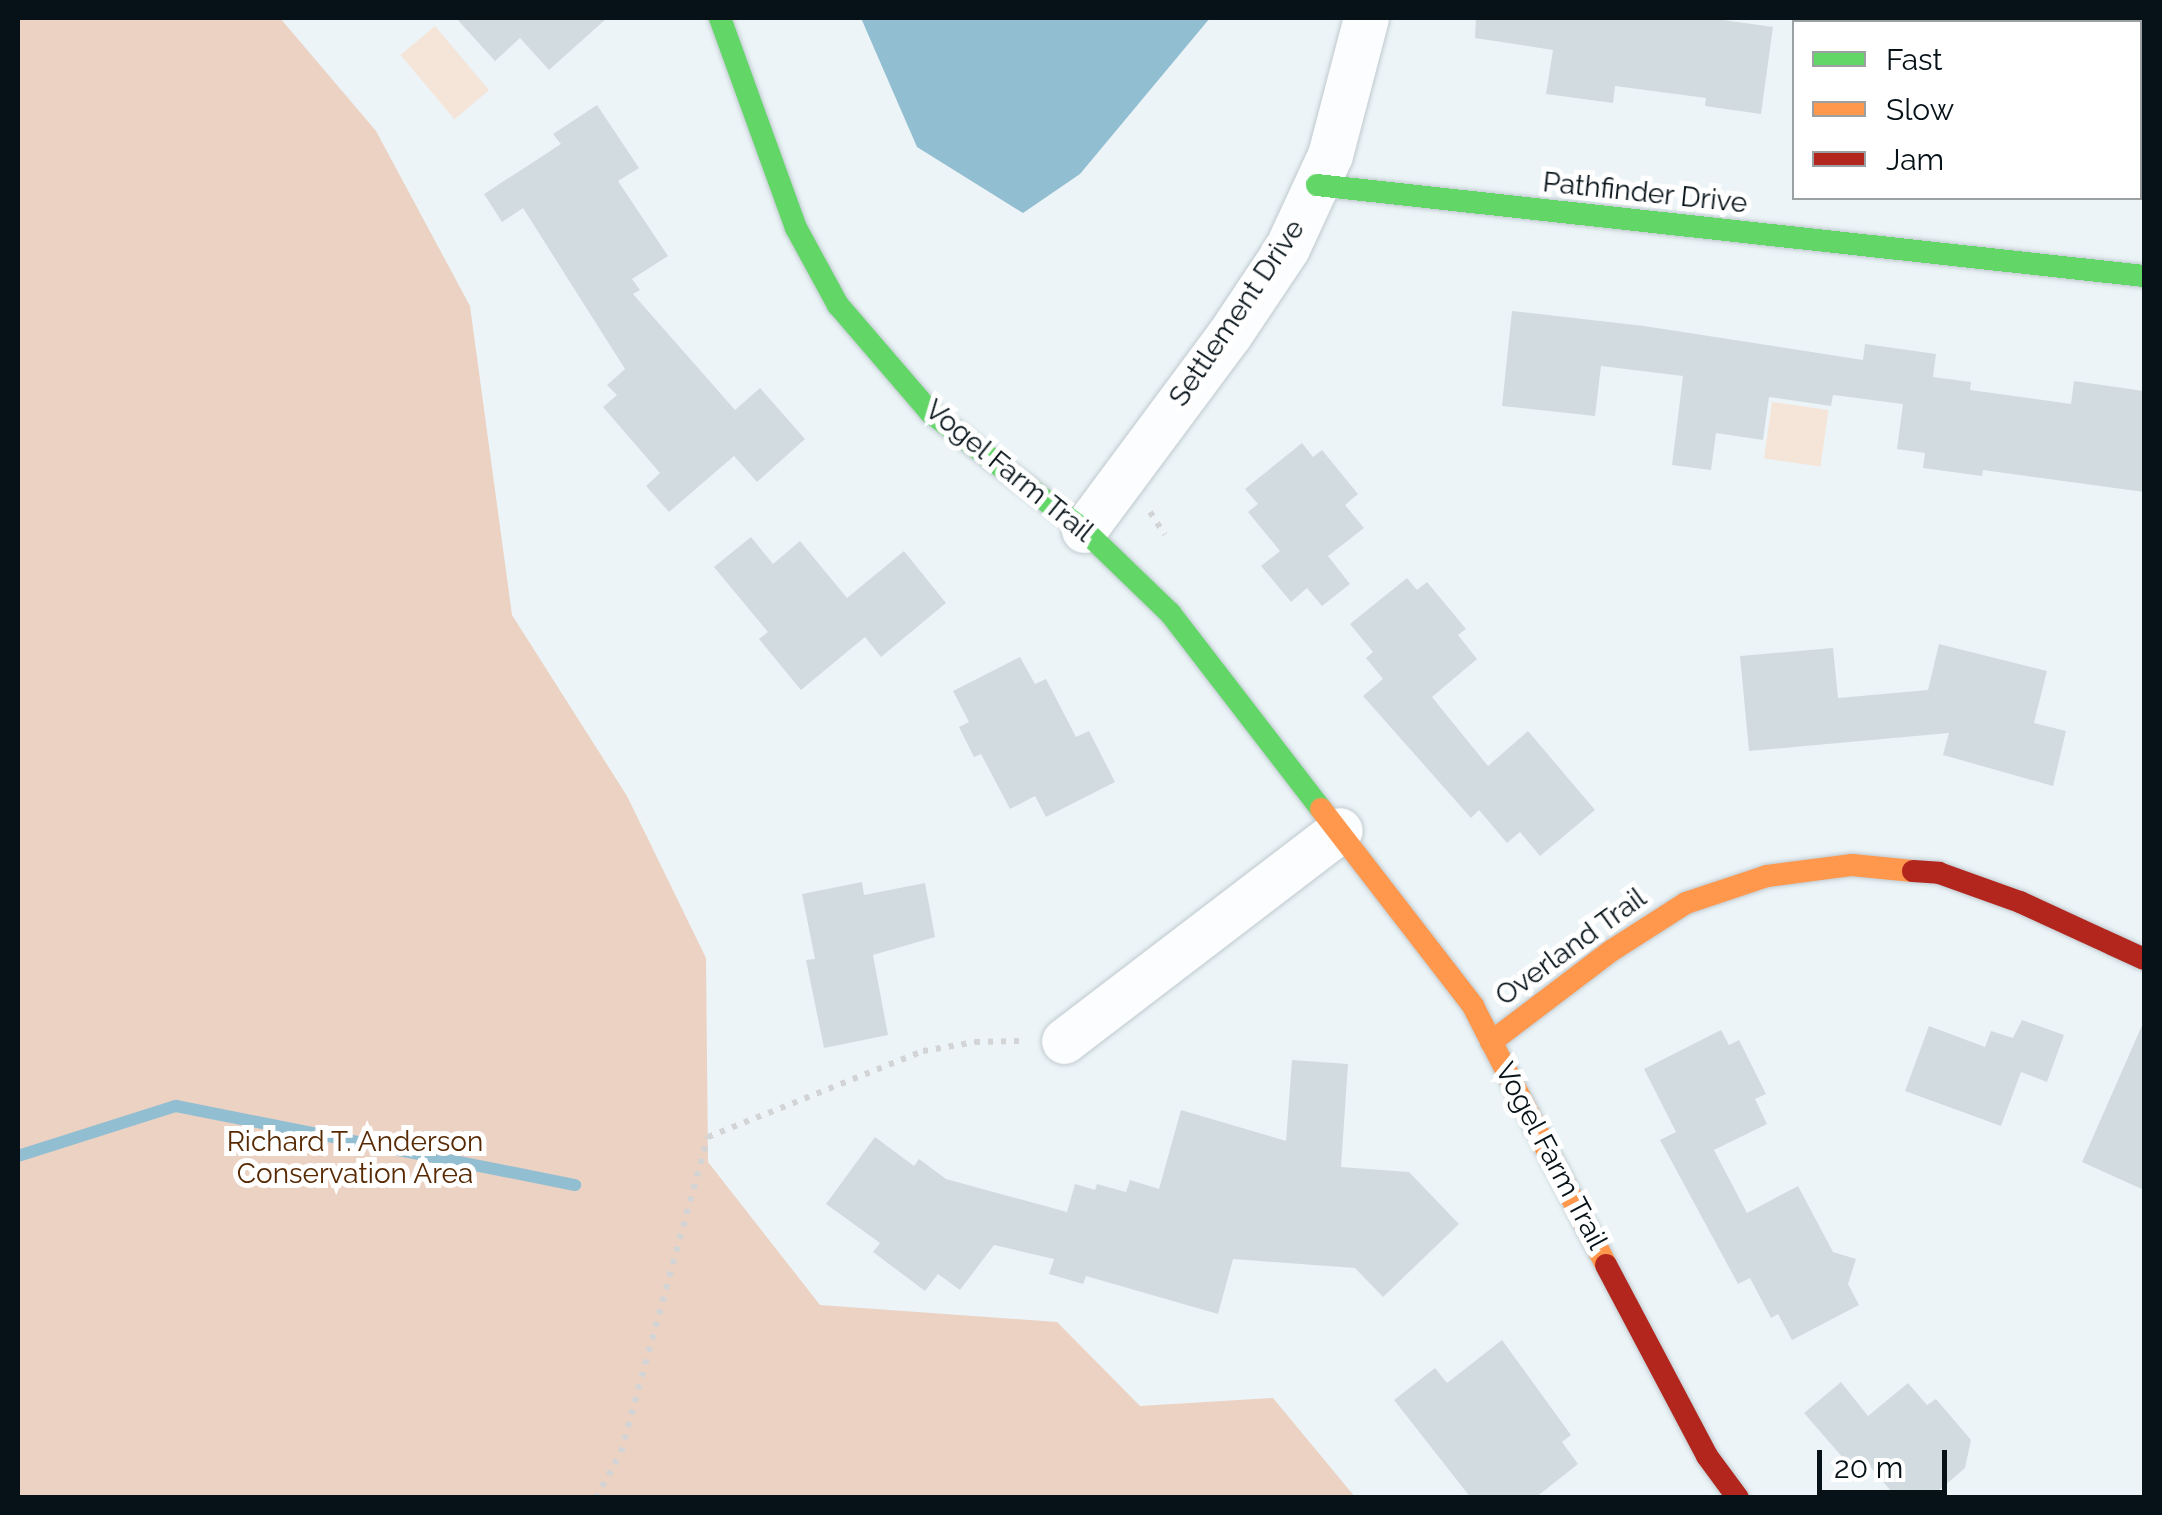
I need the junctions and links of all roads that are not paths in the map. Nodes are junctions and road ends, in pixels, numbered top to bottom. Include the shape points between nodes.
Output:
1 (720, 18) edge
2 (1366, 18) edge
3 (1317, 185) junction
4 (2144, 276) edge
5 (1084, 530) junction
6 (1340, 830) junction
7 (2144, 959) edge
8 (1064, 1041) road end
9 (1491, 1042) junction
10 (1738, 1498) edge

1 - 5 street, Vogel Farm Trail via 796,228 838,306 930,412
2 - 3 street, Settlement Drive
3 - 4 street, Pathfinder Drive
3 - 5 street, Settlement Drive via 1287,248 1229,335
5 - 6 street, Vogel Farm Trail via 1170,613
6 - 8 street
6 - 9 street, Vogel Farm Trail via 1473,1006
7 - 9 street, Overland Trail via 1939,873 1852,865 1767,876 1686,903
9 - 10 street, Vogel Farm Trail via 1699,1443

